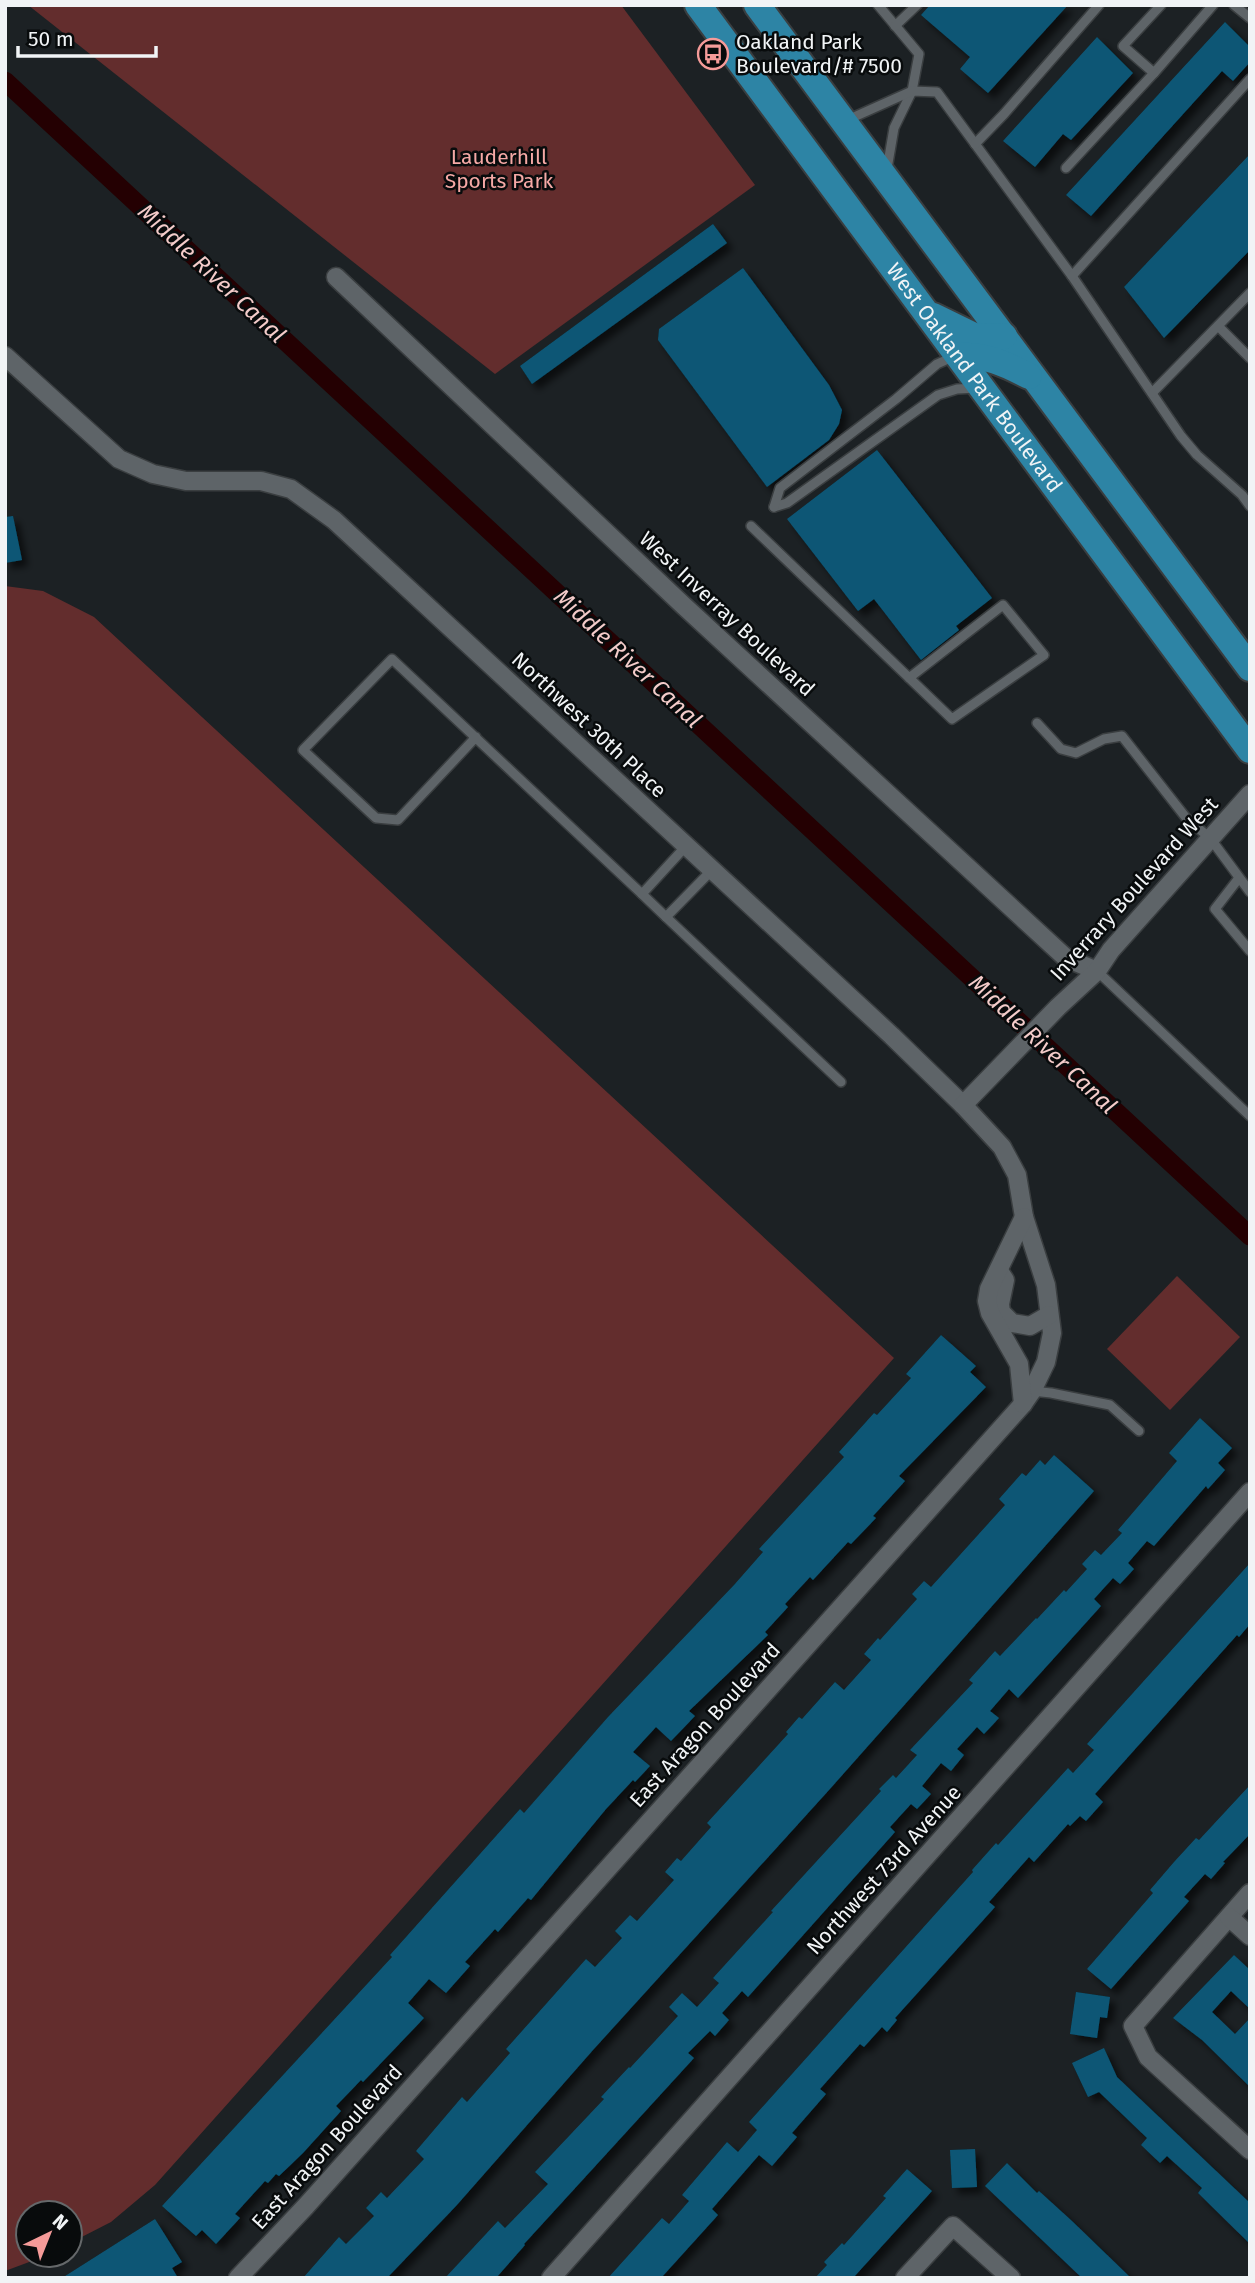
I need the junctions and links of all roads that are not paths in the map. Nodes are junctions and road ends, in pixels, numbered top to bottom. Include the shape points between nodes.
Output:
1 (698, 5) edge
2 (877, 5) edge
3 (917, 5) edge
4 (1099, 5) edge
5 (1161, 5) edge
6 (1213, 5) edge
7 (1234, 5) edge
8 (756, 7) edge
9 (1250, 18) edge
10 (895, 26) junction
11 (1154, 74) junction
12 (1250, 79) edge
13 (912, 91) junction
14 (843, 122) junction
15 (975, 144) junction
16 (1066, 168) dead end
17 (885, 177) junction
18 (335, 276) dead end
19 (1072, 276) junction
20 (1250, 293) edge
21 (925, 312) junction
22 (1217, 326) junction
23 (1004, 337) junction
24 (958, 355) junction
25 (5, 356) edge
26 (1250, 358) edge
27 (1036, 380) junction
28 (982, 388) junction
29 (1152, 393) junction
30 (1249, 502) edge
31 (751, 526) dead end
32 (1250, 668) edge
33 (909, 678) junction
34 (1037, 723) dead end
35 (476, 737) junction
36 (1250, 750) edge
37 (1250, 794) edge
38 (1210, 838) junction
39 (686, 846) junction
40 (712, 870) junction
41 (1240, 878) junction
42 (1250, 892) edge
43 (642, 894) junction
44 (666, 917) junction
45 (1250, 951) edge
46 (1097, 971) junction
47 (841, 1082) dead end
48 (963, 1105) junction
49 (1250, 1116) edge
50 (1002, 1147) joint
51 (1024, 1217) junction
52 (999, 1271) junction
53 (1049, 1315) junction
54 (1027, 1397) junction
55 (1139, 1431) dead end
56 (1250, 1492) edge
57 (1249, 1894) edge
58 (1229, 1917) junction
59 (1250, 1936) edge
60 (1250, 2150) edge
61 (238, 2278) edge
62 (551, 2278) edge
63 (905, 2278) edge
64 (1011, 2278) edge

1 - 21 main road, West Oakland Park Boulevard
2 - 10 lane
3 - 10 lane
4 - 15 lane
5 - 11 lane via 1123,46
6 - 11 lane
7 - 9 lane
8 - 14 main road
10 - 13 lane via 919,54
11 - 16 lane
12 - 19 lane
13 - 14 lane
13 - 15 lane via 937,92
13 - 17 lane via 894,128
14 - 17 main road
15 - 19 lane
17 - 23 main road
18 - 46 street, West Inverray Boulevard via 1056,949
19 - 29 lane
20 - 22 lane
21 - 23 main road via 976,337
21 - 24 main road, West Oakland Park Boulevard
22 - 26 lane
22 - 29 lane
23 - 27 main road
24 - 27 main road via 983,355
24 - 28 main road, West Oakland Park Boulevard
24 - 28 lane via 937,364 780,488 774,507 787,503 938,395
25 - 39 street, Northwest 30th Place via 119,459 153,474 186,481 261,481 291,489 334,520
27 - 32 main road
28 - 36 main road, West Oakland Park Boulevard
29 - 30 lane via 1197,455
31 - 33 lane
33 - 33 lane via 952,719 1044,654 1003,605
34 - 38 lane via 1061,749 1076,753 1122,736 1187,820
35 - 35 lane via 392,659 303,750 376,818 398,820
35 - 43 lane
37 - 38 street, Inverrary Boulevard West
38 - 41 lane
38 - 46 street, Inverrary Boulevard West
39 - 40 street, Northwest 30th Place
39 - 43 lane
40 - 44 lane
40 - 48 street, Northwest 30th Place
41 - 42 lane
41 - 45 lane via 1215,909
43 - 44 lane
44 - 47 lane
46 - 48 street, Inverrary Boulevard West
46 - 49 lane
48 - 50 street, Northwest 30th Place
50 - 51 street, East Aragon Boulevard via 1017,1175
51 - 52 street
51 - 53 street, East Aragon Boulevard via 1046,1285
52 - 53 street via 1005,1280 1000,1304 1012,1323 1030,1326
52 - 54 street via 987,1301 1019,1364
53 - 54 street, East Aragon Boulevard via 1052,1333 1045,1362
54 - 55 lane via 1051,1393 1110,1405
54 - 61 street, East Aragon Boulevard
56 - 62 street, Northwest 73rd Avenue
57 - 58 street
58 - 59 street
58 - 60 street via 1133,2026 1149,2057
63 - 64 street via 953,2225

